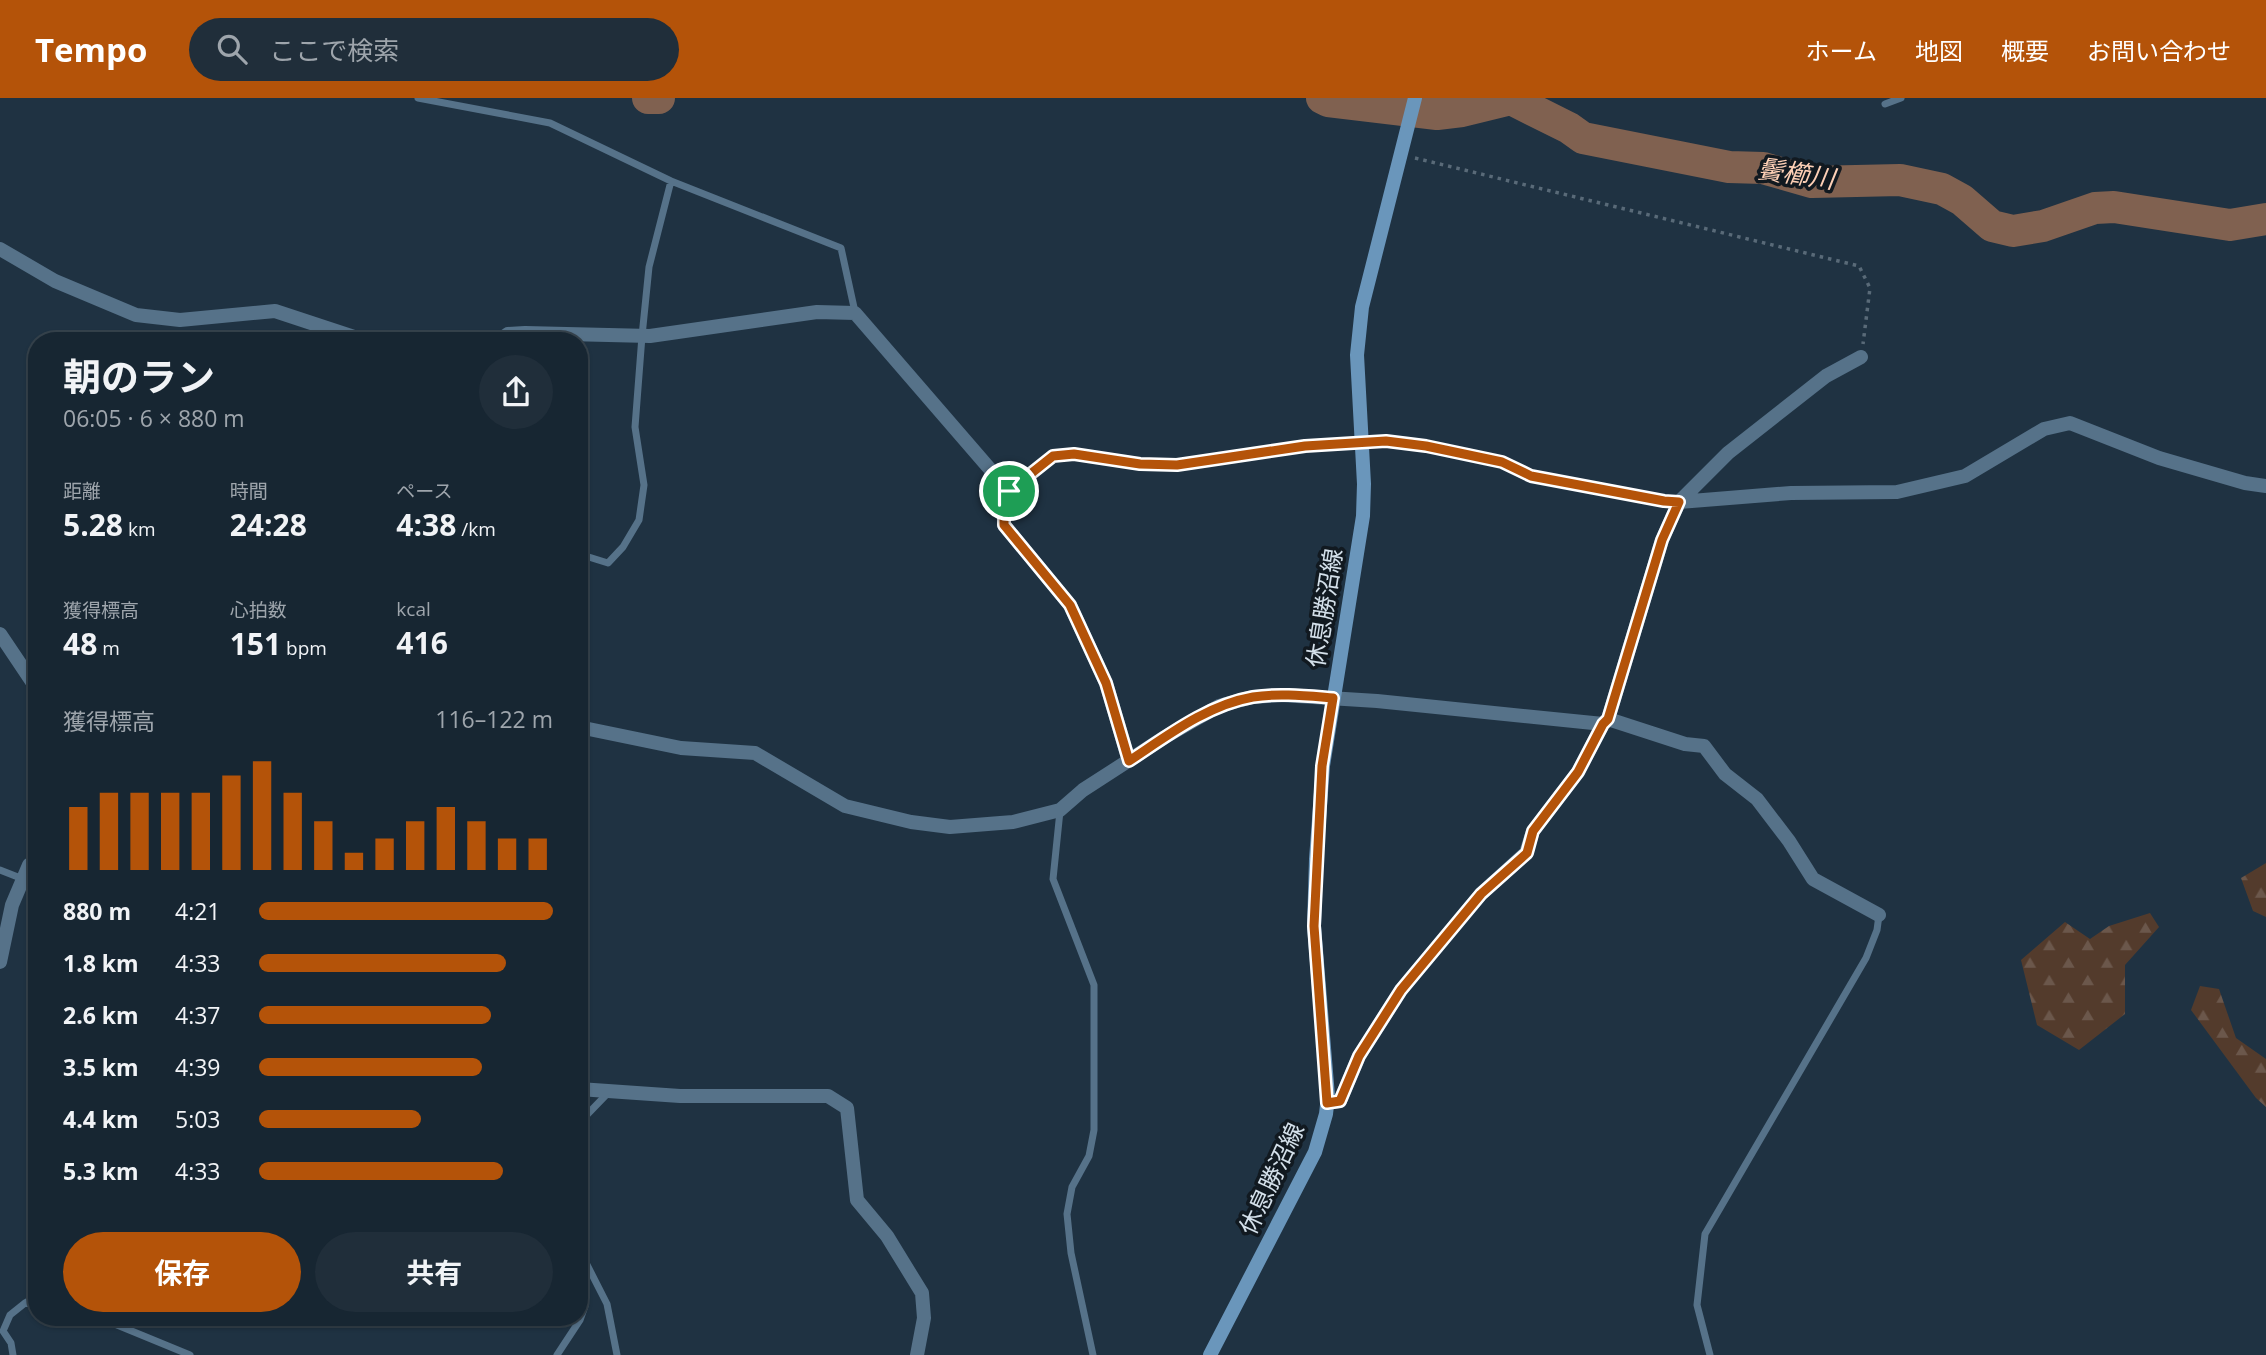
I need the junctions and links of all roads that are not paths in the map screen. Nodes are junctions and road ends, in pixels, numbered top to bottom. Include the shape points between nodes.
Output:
1 (418, 98) edge
2 (1415, 98) edge
3 (1901, 98) edge
4 (1885, 104) dead end
5 (671, 181) junction
6 (0, 249) edge
7 (855, 313) junction
8 (338, 332) edge
9 (588, 335) edge
10 (642, 336) junction
11 (1861, 357) road end
12 (1361, 443) junction
13 (2266, 486) edge
14 (1009, 491) junction
15 (1679, 502) junction
16 (588, 557) edge
17 (2, 642) edge
18 (28, 677) edge
19 (1333, 698) junction
20 (1605, 721) junction
21 (588, 729) edge
22 (1129, 761) junction
23 (1060, 810) junction
24 (28, 867) edge
25 (0, 870) edge
26 (23, 879) junction
27 (1879, 915) joint
28 (0, 962) edge
29 (588, 1090) edge
30 (610, 1091) junction
31 (1327, 1103) junction
32 (588, 1113) edge
33 (588, 1266) edge
34 (28, 1301) edge
35 (25, 1303) junction
36 (28, 1304) edge
37 (119, 1326) edge
38 (576, 1326) edge
39 (13, 1355) edge
40 (190, 1355) edge
41 (557, 1355) edge
42 (617, 1355) edge
43 (916, 1355) edge
44 (1093, 1355) edge
45 (1210, 1355) edge
46 (1710, 1355) edge

1 - 5 lane via 551,124
2 - 12 main road, 休息勝沼線 via 1362,307 1357,355
3 - 4 lane
5 - 7 lane via 841,248
5 - 10 lane via 649,267
6 - 8 street via 55,281 136,315 180,320 275,312
7 - 10 street via 817,312
7 - 14 street
9 - 10 street
10 - 16 lane via 635,427 643,485 639,520 608,563
11 - 15 street via 1826,376 1728,453
12 - 14 lane via 1305,446 1177,465 1074,454 1053,456
12 - 15 lane via 1426,446 1502,462 1531,476
12 - 19 main road, 休息勝沼線 via 1363,516
13 - 15 street via 2159,458 2070,424 2044,429 1965,476 1897,492 1791,493
14 - 22 street via 1004,525 1070,605 1106,683
15 - 20 street via 1662,540
17 - 18 street
19 - 20 street
19 - 22 street via 1252,697 1219,706
19 - 31 main road, 休息勝沼線 via 1322,766 1314,926
20 - 27 street via 1704,746 1725,775 1757,799 1813,879
20 - 31 street via 1578,772 1533,831 1527,853 1481,894 1418,969 1359,1056 1340,1101
21 - 23 street via 681,748 755,753 845,806 911,822 950,827 1013,822
22 - 23 street
23 - 44 lane via 1053,879 1094,985 1094,1130 1089,1156 1072,1187 1067,1214
24 - 26 street
25 - 26 lane
26 - 28 street via 12,905
27 - 46 lane via 1866,958 1704,1234 1697,1305
29 - 30 street
30 - 32 lane
30 - 43 street via 828,1096 847,1108 857,1200 887,1236 922,1293 924,1318
31 - 45 main road, 休息勝沼線 via 1315,1152
33 - 42 lane via 607,1304
34 - 35 lane
35 - 36 lane
35 - 39 lane via 10,1315 3,1331 12,1343
37 - 40 lane
38 - 41 lane

